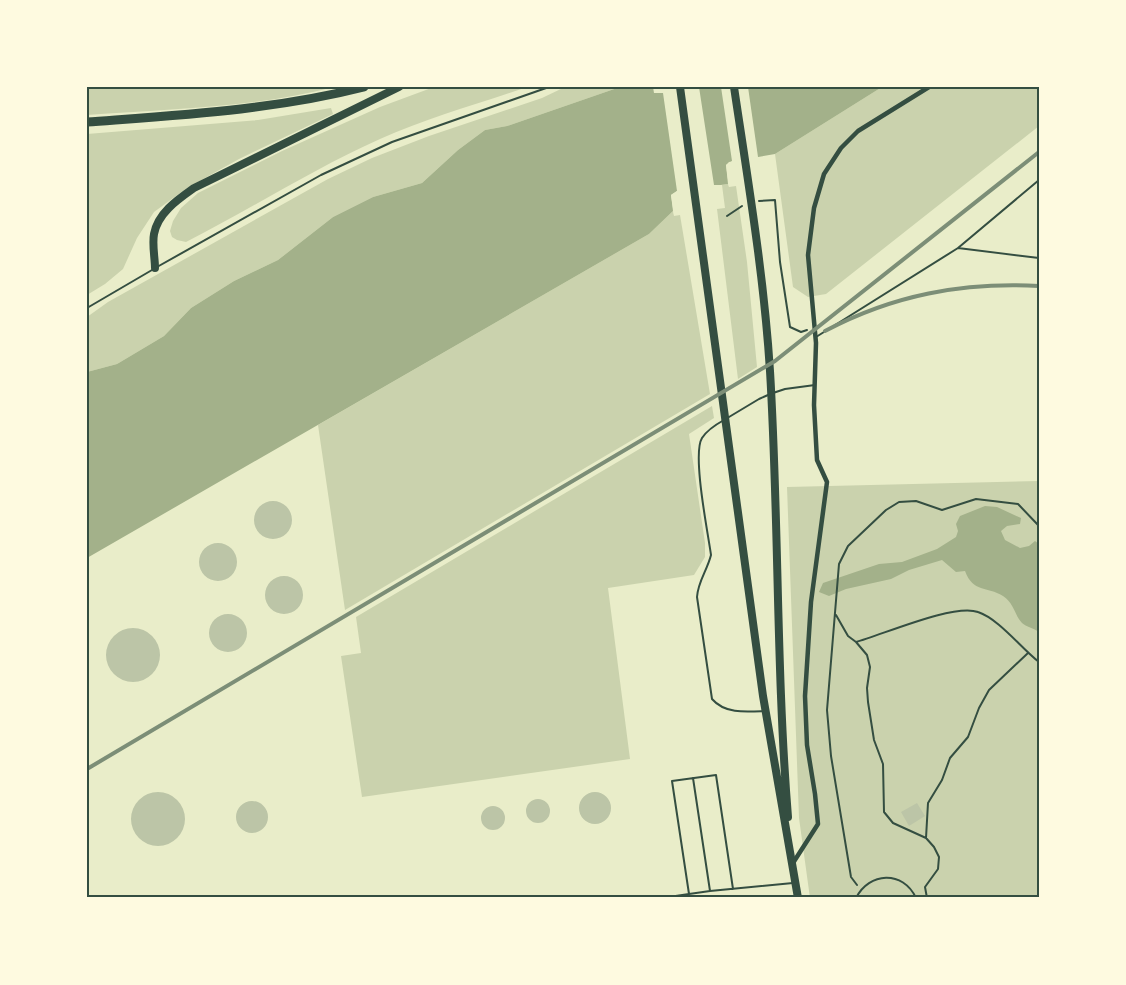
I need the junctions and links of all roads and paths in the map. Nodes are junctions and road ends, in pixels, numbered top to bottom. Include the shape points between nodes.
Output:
1 (364, 87) edge
2 (399, 87) edge
3 (549, 87) edge
4 (680, 87) edge
5 (734, 87) edge
6 (929, 87) edge
7 (87, 122) edge
8 (1039, 180) edge
9 (758, 201) dead end
10 (747, 202) dead end
11 (727, 216) dead end
12 (958, 248) junction
13 (1039, 258) edge
14 (155, 268) junction
15 (87, 308) edge
16 (815, 327) junction
17 (816, 337) junction
18 (815, 385) junction
19 (1039, 526) edge
20 (835, 609) junction
21 (856, 642) junction
22 (1028, 653) junction
23 (1039, 662) edge
24 (765, 711) junction
25 (693, 778) junction
26 (927, 838) junction
27 (793, 863) junction
28 (930, 881) junction
29 (796, 882) junction
30 (934, 884) dead end
31 (733, 889) junction
32 (860, 890) junction
33 (710, 891) junction
34 (689, 894) junction
35 (662, 898) edge
36 (798, 898) edge
37 (856, 898) edge
38 (916, 898) edge
39 (927, 898) edge

1 - 7 highway via 318,98 225,111
2 - 14 main road via 194,188 174,202 161,217 154,235
3 - 14 lane via 392,142 321,175
4 - 24 main road
5 - 27 main road via 770,371 784,752
6 - 16 street via 858,131 824,174 814,208 808,255
8 - 12 lane
9 - 16 path via 775,200 790,327 801,332
10 - 11 path
12 - 13 lane
12 - 17 lane
14 - 15 lane
16 - 17 street
17 - 18 street
18 - 24 lane via 785,389 759,399 710,428 701,440 698,458 711,555 697,597 712,699 718,706 731,710
18 - 27 street via 817,460 827,482 811,602 805,696 818,824
19 - 20 path via 1018,504 976,499 942,510 916,501 899,502 848,546 839,564
20 - 21 path
20 - 32 path via 827,710 831,756 850,877
21 - 22 path via 898,626 971,610 991,619
21 - 26 path via 867,655 870,667 868,702 874,740 883,764 884,812 893,823
22 - 23 path
22 - 26 path via 989,690 968,737 950,758 928,803
24 - 27 main road
25 - 31 lane via 716,775
25 - 33 lane
25 - 34 lane via 672,781
26 - 28 path via 939,857 938,869
27 - 29 main road
28 - 30 path
28 - 39 path
29 - 31 lane
29 - 36 main road
31 - 33 lane
32 - 37 lane
32 - 38 lane via 875,879 890,877 904,882
33 - 34 lane
34 - 35 lane

